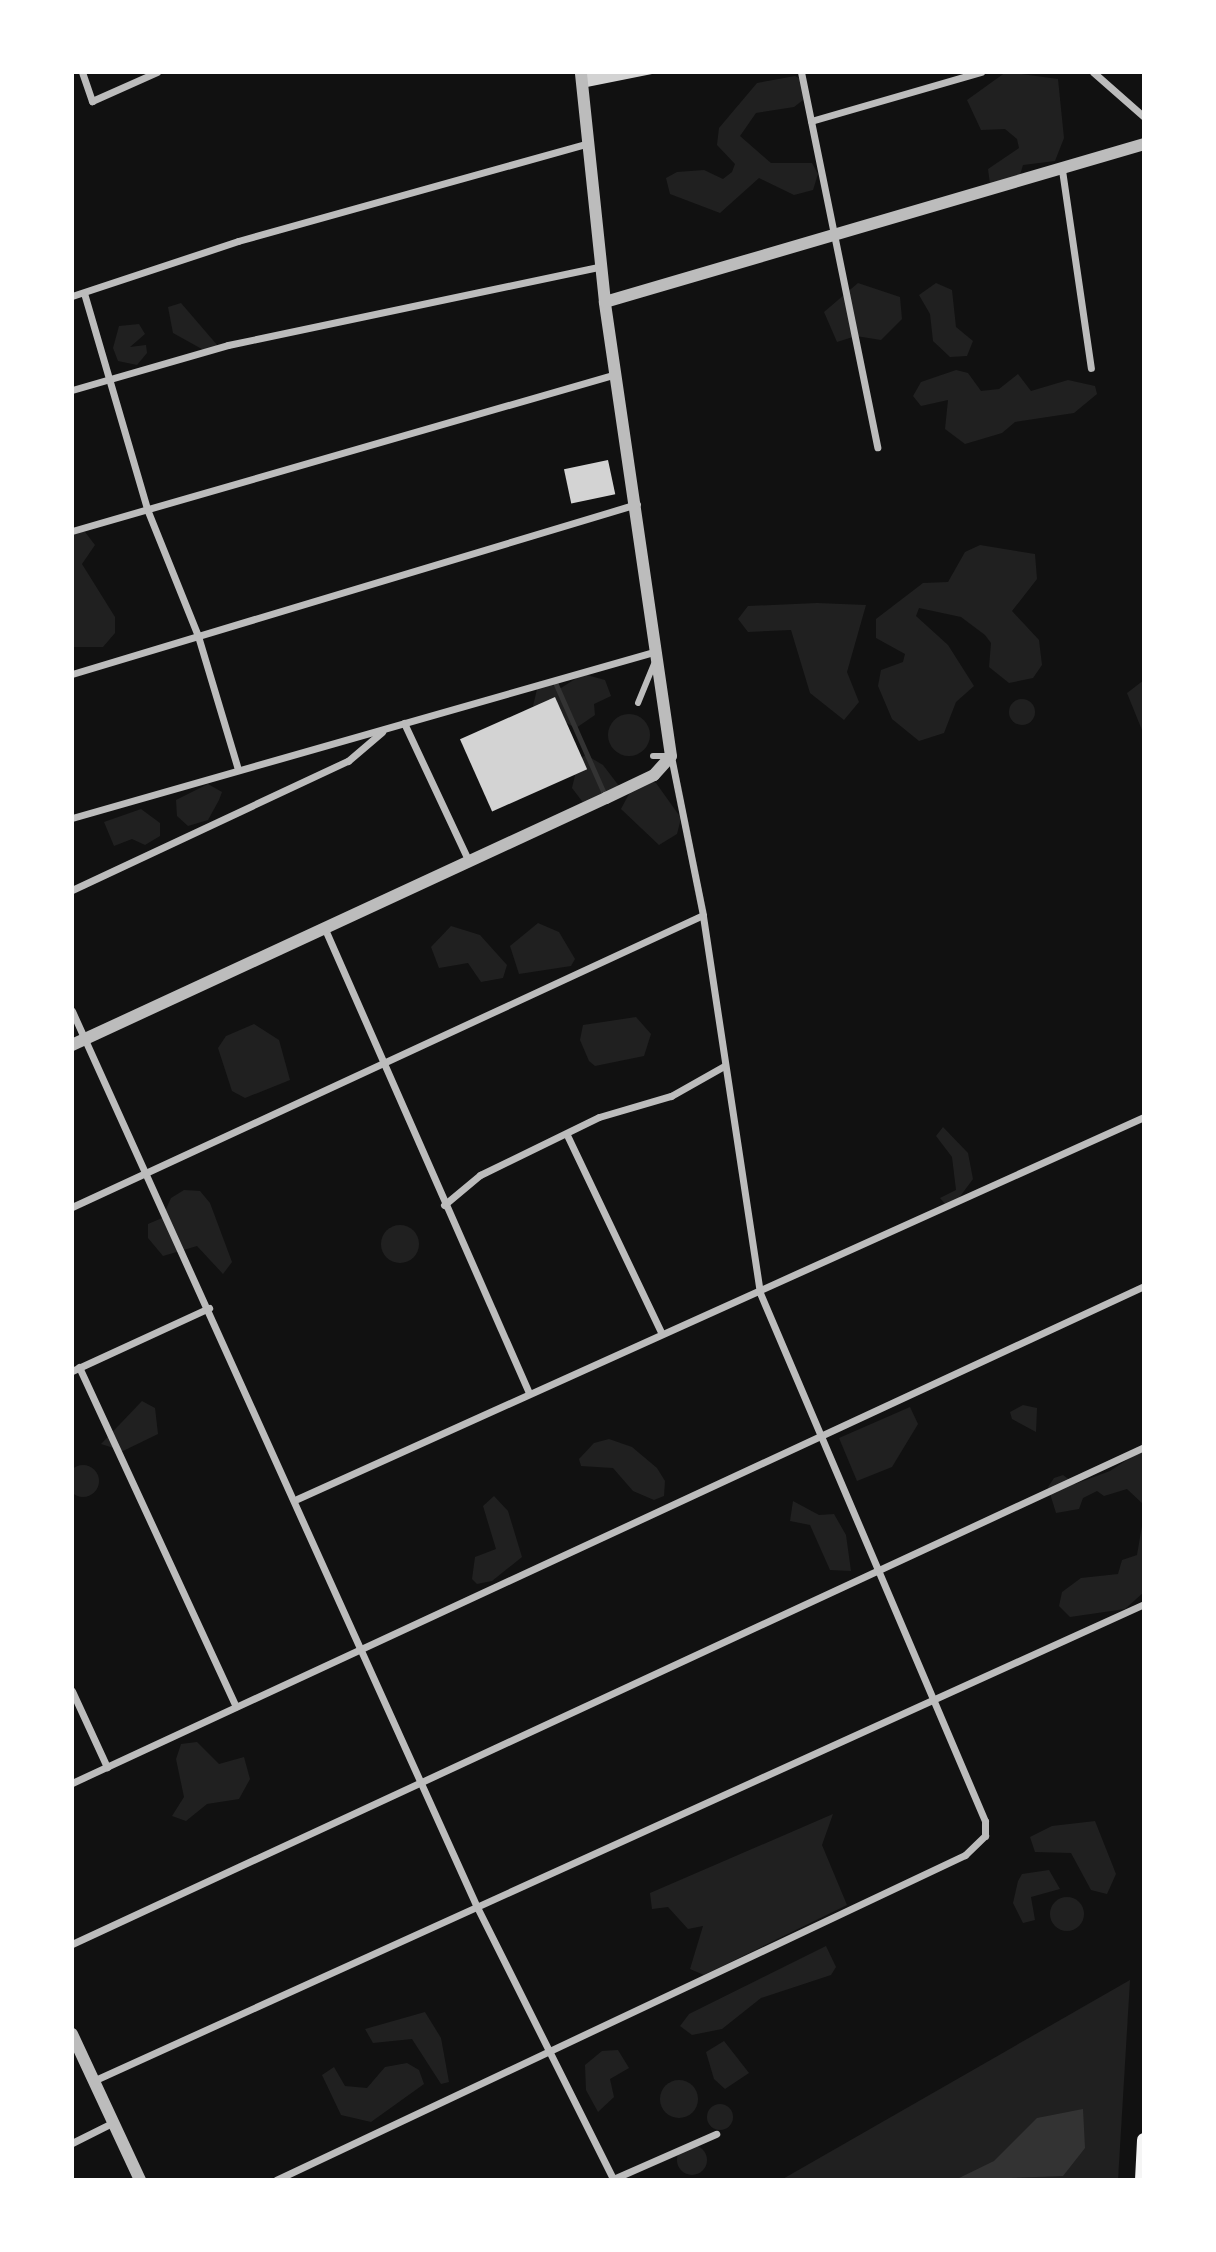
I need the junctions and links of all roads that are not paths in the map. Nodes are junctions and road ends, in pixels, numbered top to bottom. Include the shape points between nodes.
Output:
1 (82, 72) edge
2 (157, 72) edge
3 (581, 72) edge
4 (802, 72) edge
5 (981, 72) edge
6 (1093, 72) edge
7 (1144, 117) edge
8 (811, 121) junction
9 (590, 143) junction
10 (1144, 144) edge
11 (1062, 170) junction
12 (832, 239) junction
13 (603, 265) junction
14 (84, 293) junction
15 (72, 296) edge
16 (605, 302) junction
17 (1091, 368) dead end
18 (616, 374) junction
19 (109, 380) junction
20 (72, 390) edge
21 (877, 447) dead end
22 (637, 504) junction
23 (147, 509) junction
24 (72, 531) edge
25 (198, 636) junction
26 (661, 649) junction
27 (72, 674) edge
28 (638, 703) dead end
29 (404, 723) junction
30 (385, 729) junction
31 (653, 756) dead end
32 (671, 756) junction
33 (238, 769) junction
34 (72, 818) edge
35 (469, 862) junction
36 (72, 890) edge
37 (703, 915) junction
38 (324, 927) junction
39 (72, 1011) edge
40 (85, 1039) junction
41 (72, 1045) edge
42 (380, 1061) junction
43 (723, 1066) junction
44 (1144, 1116) edge
45 (567, 1135) junction
46 (148, 1173) junction
47 (444, 1205) junction
48 (72, 1207) edge
49 (1144, 1286) edge
50 (760, 1293) junction
51 (209, 1308) junction
52 (661, 1332) junction
53 (75, 1369) edge
54 (529, 1393) junction
55 (818, 1439) junction
56 (1144, 1447) edge
57 (297, 1499) junction
58 (877, 1574) junction
59 (1144, 1604) edge
60 (364, 1648) junction
61 (72, 1690) edge
62 (933, 1700) junction
63 (236, 1707) junction
64 (107, 1767) junction
65 (72, 1783) edge
66 (422, 1783) junction
67 (477, 1907) junction
68 (72, 1944) edge
69 (72, 2035) edge
70 (551, 2053) junction
71 (92, 2081) junction
72 (112, 2123) junction
73 (716, 2134) dead end
74 (1144, 2140) edge
75 (72, 2143) edge
76 (140, 2180) edge
77 (276, 2180) edge
78 (612, 2180) edge
79 (1142, 2180) edge

1 - 2 street via 92,101
3 - 9 street
4 - 8 street
5 - 8 street
6 - 7 street
8 - 12 street
9 - 13 street
9 - 14 street via 238,242
10 - 11 street
11 - 12 street
11 - 17 street
12 - 16 street
12 - 21 street
13 - 16 street
13 - 19 street via 255,338
14 - 15 street
14 - 19 street
16 - 18 street
18 - 22 street
18 - 23 street
19 - 20 street
19 - 23 street
22 - 25 street
22 - 26 street
23 - 24 street
23 - 25 street
25 - 27 street
25 - 33 street
26 - 28 street
26 - 29 street
26 - 32 street
29 - 30 street
29 - 35 street
30 - 33 street
30 - 36 street via 348,761
31 - 32 street
32 - 35 street via 654,775
32 - 37 street
33 - 34 street
35 - 38 street
37 - 42 street
37 - 43 street
38 - 40 street
38 - 42 street
39 - 40 street
40 - 41 street
40 - 46 street
42 - 46 street
42 - 47 street
43 - 45 street via 671,1096 599,1117
43 - 50 street
44 - 50 street
45 - 47 street via 480,1175
45 - 52 street
46 - 48 street
46 - 51 street
47 - 54 street
49 - 55 street
50 - 52 street
50 - 55 street
51 - 53 street
51 - 57 street
52 - 54 street
53 - 63 street
54 - 57 street
55 - 58 street
55 - 60 street
56 - 58 street
57 - 60 street
58 - 62 street
58 - 66 street
59 - 62 street
60 - 63 street
60 - 66 street
61 - 64 street
62 - 67 street
62 - 70 street via 985,1821 985,1836 965,1855
63 - 64 street
64 - 65 street
66 - 67 street
66 - 68 street
67 - 70 street
67 - 71 street
69 - 71 street
70 - 77 street
70 - 78 street
71 - 72 street
72 - 75 street
72 - 76 street
73 - 78 street
74 - 79 main road

